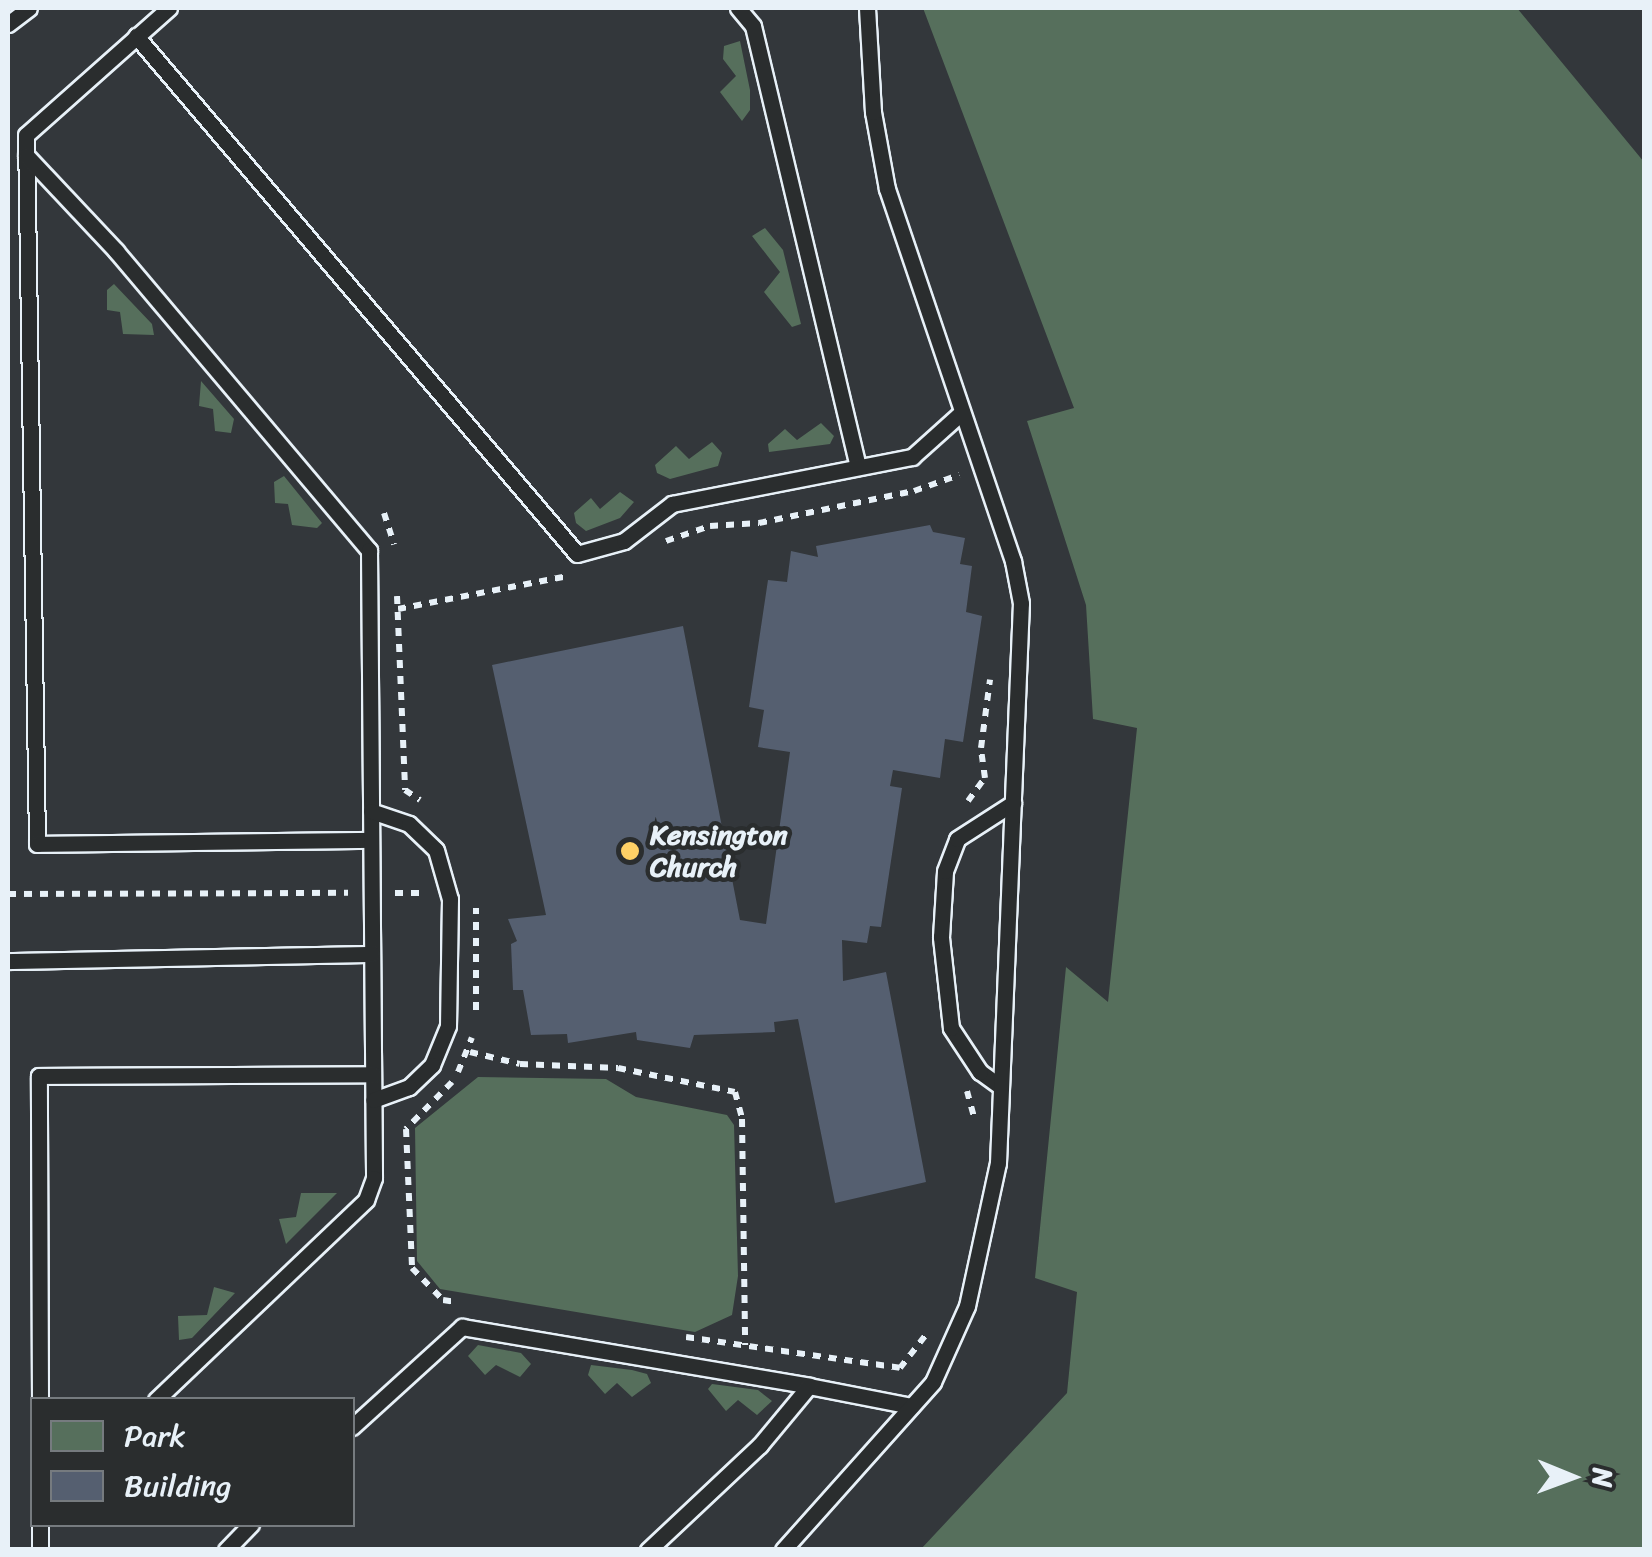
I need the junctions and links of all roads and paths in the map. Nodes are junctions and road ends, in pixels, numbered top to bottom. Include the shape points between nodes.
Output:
1 (30, 8) edge
2 (169, 8) edge
3 (738, 8) edge
4 (867, 8) edge
5 (8, 24) edge
6 (136, 36) junction
7 (26, 155) junction
8 (961, 412) junction
9 (858, 468) junction
10 (966, 491) dead end
11 (384, 513) dead end
12 (652, 550) dead end
13 (395, 555) dead end
14 (572, 575) dead end
15 (397, 586) dead end
16 (398, 609) junction
17 (991, 672) dead end
18 (1013, 803) junction
19 (966, 804) dead end
20 (371, 811) junction
21 (436, 811) dead end
22 (371, 840) junction
23 (371, 893) junction
24 (448, 893) junction
25 (8, 894) edge
26 (372, 954) junction
27 (8, 962) edge
28 (470, 1052) junction
29 (372, 1074) junction
30 (953, 1075) dead end
31 (1001, 1088) junction
32 (373, 1100) junction
33 (974, 1133) dead end
34 (462, 1303) dead end
35 (935, 1322) dead end
36 (672, 1335) dead end
37 (745, 1346) junction
38 (810, 1386) junction
39 (40, 1397) edge
40 (159, 1397) edge
41 (911, 1406) junction
42 (355, 1424) edge
43 (248, 1527) edge
44 (226, 1550) edge
45 (648, 1550) edge
46 (784, 1550) edge

1 - 5 lane
2 - 6 lane
3 - 9 lane via 754,26
4 - 8 lane via 873,112 887,189
6 - 7 lane via 26,136
6 - 9 lane via 577,554 624,541 672,504
7 - 20 lane via 116,250 368,550
7 - 22 lane via 36,844
8 - 9 lane via 912,457
8 - 18 lane via 1021,603
10 - 12 path via 960,474 858,503 710,526
11 - 13 path
14 - 16 path
15 - 16 path
16 - 21 path via 405,790
17 - 19 path via 981,748 985,778
18 - 31 lane
18 - 31 lane via 958,838 945,871 941,937 951,1028 980,1072
20 - 22 lane
20 - 24 lane via 409,824 436,850
22 - 23 lane
23 - 24 path
23 - 25 path
23 - 26 lane
24 - 28 path via 474,893 479,924
24 - 32 lane via 448,1026 432,1065 409,1087
26 - 27 lane
26 - 29 lane
28 - 34 path via 445,1094 406,1129 412,1268 442,1300
28 - 37 path via 520,1064 618,1068 735,1092 742,1119
29 - 32 lane
29 - 39 lane via 39,1076
30 - 33 path via 967,1089
31 - 41 lane via 995,1180 967,1306 932,1382
32 - 40 lane via 374,1178 366,1200
35 - 37 path via 900,1368
36 - 37 path
38 - 41 lane
38 - 42 lane via 462,1328
38 - 45 lane via 760,1445
41 - 46 lane
43 - 44 lane

